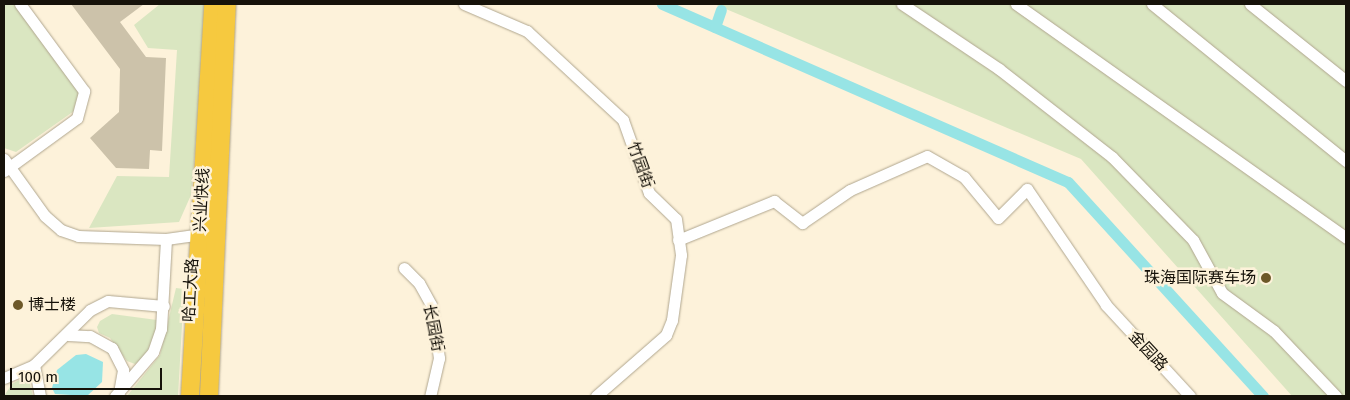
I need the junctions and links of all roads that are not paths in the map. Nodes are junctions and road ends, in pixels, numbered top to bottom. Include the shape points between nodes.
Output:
1 (20, 4) edge
2 (208, 4) edge
3 (213, 4) edge
4 (227, 4) edge
5 (233, 4) edge
6 (464, 4) edge
7 (902, 4) edge
8 (1016, 4) edge
9 (1152, 4) edge
10 (1250, 4) edge
11 (1346, 81) edge
12 (1346, 162) edge
13 (6, 166) edge
14 (194, 235) junction
15 (1346, 238) edge
16 (166, 240) junction
17 (678, 240) junction
18 (404, 268) dead end
19 (164, 306) junction
20 (68, 335) junction
21 (34, 366) junction
22 (4, 378) edge
23 (117, 395) edge
24 (40, 396) edge
25 (186, 396) edge
26 (190, 396) edge
27 (211, 396) edge
28 (430, 396) edge
29 (596, 396) edge
30 (1190, 396) edge
31 (1336, 396) edge

1 - 13 street via 84,91 77,118
2 - 14 street, 哈工大路
3 - 26 highway, 兴业快线
4 - 27 highway, 兴业快线
5 - 27 street, 哈工大路
6 - 17 street, 竹园街 via 527,31 623,120 650,193 676,220
7 - 31 street via 999,69 1112,157 1193,240 1222,294 1274,331
8 - 15 street
9 - 12 street
10 - 11 street
13 - 16 street via 45,216 61,230 78,236
14 - 16 street
14 - 25 street, 哈工大路
16 - 19 street
17 - 29 street, 竹园街 via 681,255 672,320 666,335
17 - 30 street, 金园路 via 774,201 802,222 850,190 926,156 964,177 998,218 1027,189 1106,305
18 - 28 street, 长园街 via 419,283 431,305 439,358
19 - 20 street via 108,301 90,310
19 - 23 street via 162,329 153,352
20 - 21 street
20 - 23 street via 90,336 112,348 122,370
21 - 22 street
21 - 24 street

